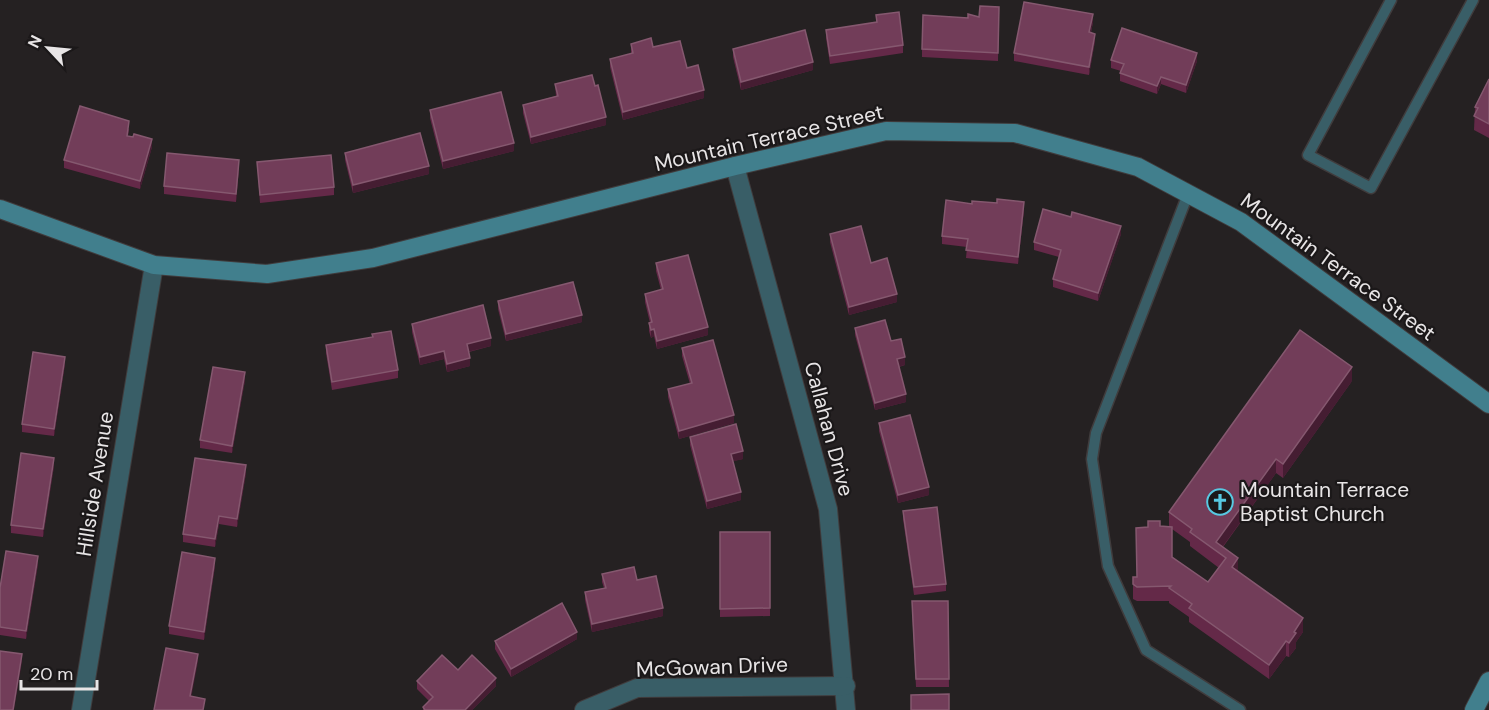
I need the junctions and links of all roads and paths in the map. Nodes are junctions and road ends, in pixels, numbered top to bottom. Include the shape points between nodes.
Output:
1 (1391, 0) edge
2 (1473, 0) edge
3 (735, 166) junction
4 (1188, 194) junction
5 (0, 209) edge
6 (154, 265) junction
7 (1489, 404) edge
8 (1489, 681) edge
9 (846, 686) junction
10 (81, 710) edge
11 (584, 710) edge
12 (846, 710) edge
13 (1240, 710) edge
14 (1474, 710) edge

1 - 2 lane via 1308,155 1371,188
3 - 4 street, Mountain Terrace Street via 886,131 1015,133 1138,166
3 - 6 street, Mountain Terrace Street via 373,258 267,274
3 - 9 street, Callahan Drive via 828,509
4 - 7 street, Mountain Terrace Street via 1241,222
4 - 13 lane via 1096,433 1092,459 1108,566 1146,650
5 - 6 street, Mountain Terrace Street
6 - 10 street, Hillside Avenue
8 - 14 street
9 - 11 street, McGowan Drive via 638,688
9 - 12 street, Callahan Drive

